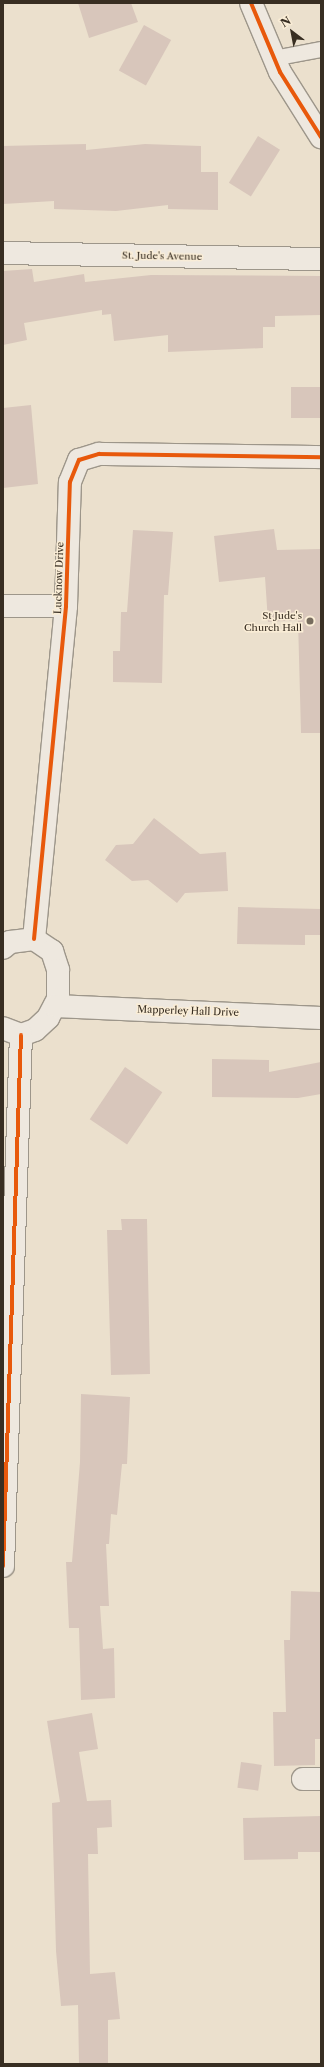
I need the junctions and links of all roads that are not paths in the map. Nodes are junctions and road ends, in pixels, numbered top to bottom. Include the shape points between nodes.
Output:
1 (251, 3) edge
2 (321, 49) edge
3 (273, 58) junction
4 (321, 137) edge
5 (3, 253) edge
6 (321, 259) edge
7 (321, 456) edge
8 (3, 606) edge
9 (66, 606) junction
10 (34, 939) junction
11 (3, 948) edge
12 (54, 1006) junction
13 (321, 1018) edge
14 (12, 1032) edge
15 (3, 1566) edge

1 - 3 street
2 - 3 lane
3 - 4 street
5 - 6 street, St. Jude's Avenue
7 - 9 street, Lucknow Drive via 99,454 79,460 70,482
8 - 9 street
9 - 10 street, Lucknow Drive
10 - 11 street via 10,942
10 - 12 street via 52,951 58,970 58,999
12 - 13 street, Mapperley Hall Drive
12 - 14 street via 36,1030
14 - 15 street

